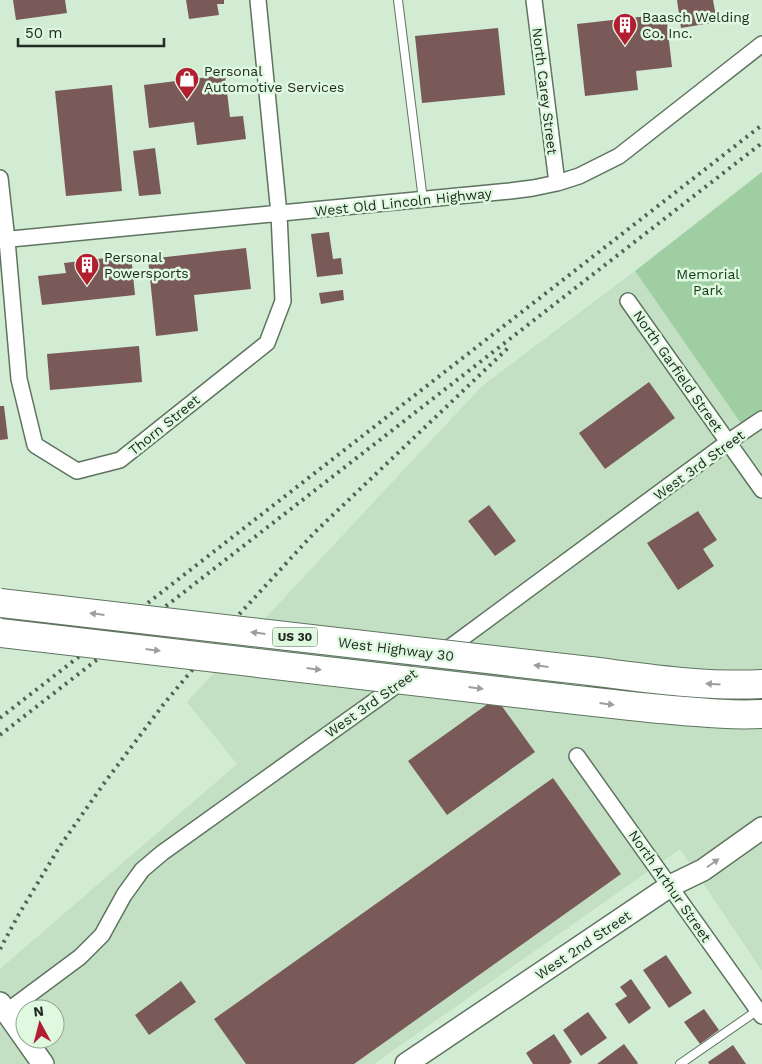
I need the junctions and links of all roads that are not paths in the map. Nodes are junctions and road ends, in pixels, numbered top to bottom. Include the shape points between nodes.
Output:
1 (258, 0) edge
2 (398, 0) edge
3 (534, 0) edge
4 (762, 44) edge
5 (0, 178) edge
6 (557, 183) junction
7 (422, 200) junction
8 (279, 214) junction
9 (4, 240) edge
10 (628, 300) dead end
11 (762, 419) edge
12 (728, 442) junction
13 (762, 490) edge
14 (0, 603) edge
15 (0, 633) edge
16 (762, 684) edge
17 (762, 714) edge
18 (578, 756) dead end
19 (762, 828) edge
20 (670, 886) junction
21 (3, 1007) edge
22 (760, 1011) edge
23 (413, 1062) edge
24 (42, 1064) edge
25 (680, 1064) edge

1 - 8 street, Thorn Street
2 - 7 lane
3 - 6 street, North Carey Street
4 - 6 street, West Old Lincoln Highway via 618,156 579,176
5 - 9 street
6 - 7 street, West Old Lincoln Highway
7 - 8 street, West Old Lincoln Highway
8 - 9 street, West Old Lincoln Highway
8 - 9 street, Thorn Street via 283,301 268,343 120,460 77,471 35,446 19,379
10 - 12 street, North Garfield Street
11 - 12 street, West 3rd Street
12 - 13 street, North Garfield Street
12 - 21 street, West 3rd Street via 457,642 162,853 142,870 102,935 80,957
16 -> 14 highway, West Highway 30 / US 30, bridge via 682,682
15 -> 17 highway, US 30, bridge via 631,707
18 - 20 street, North Arthur Street
20 -> 19 street, West 2nd Street via 703,870
20 - 22 street, North Arthur Street
20 - 23 street, West 2nd Street
21 - 24 street
22 - 25 lane

